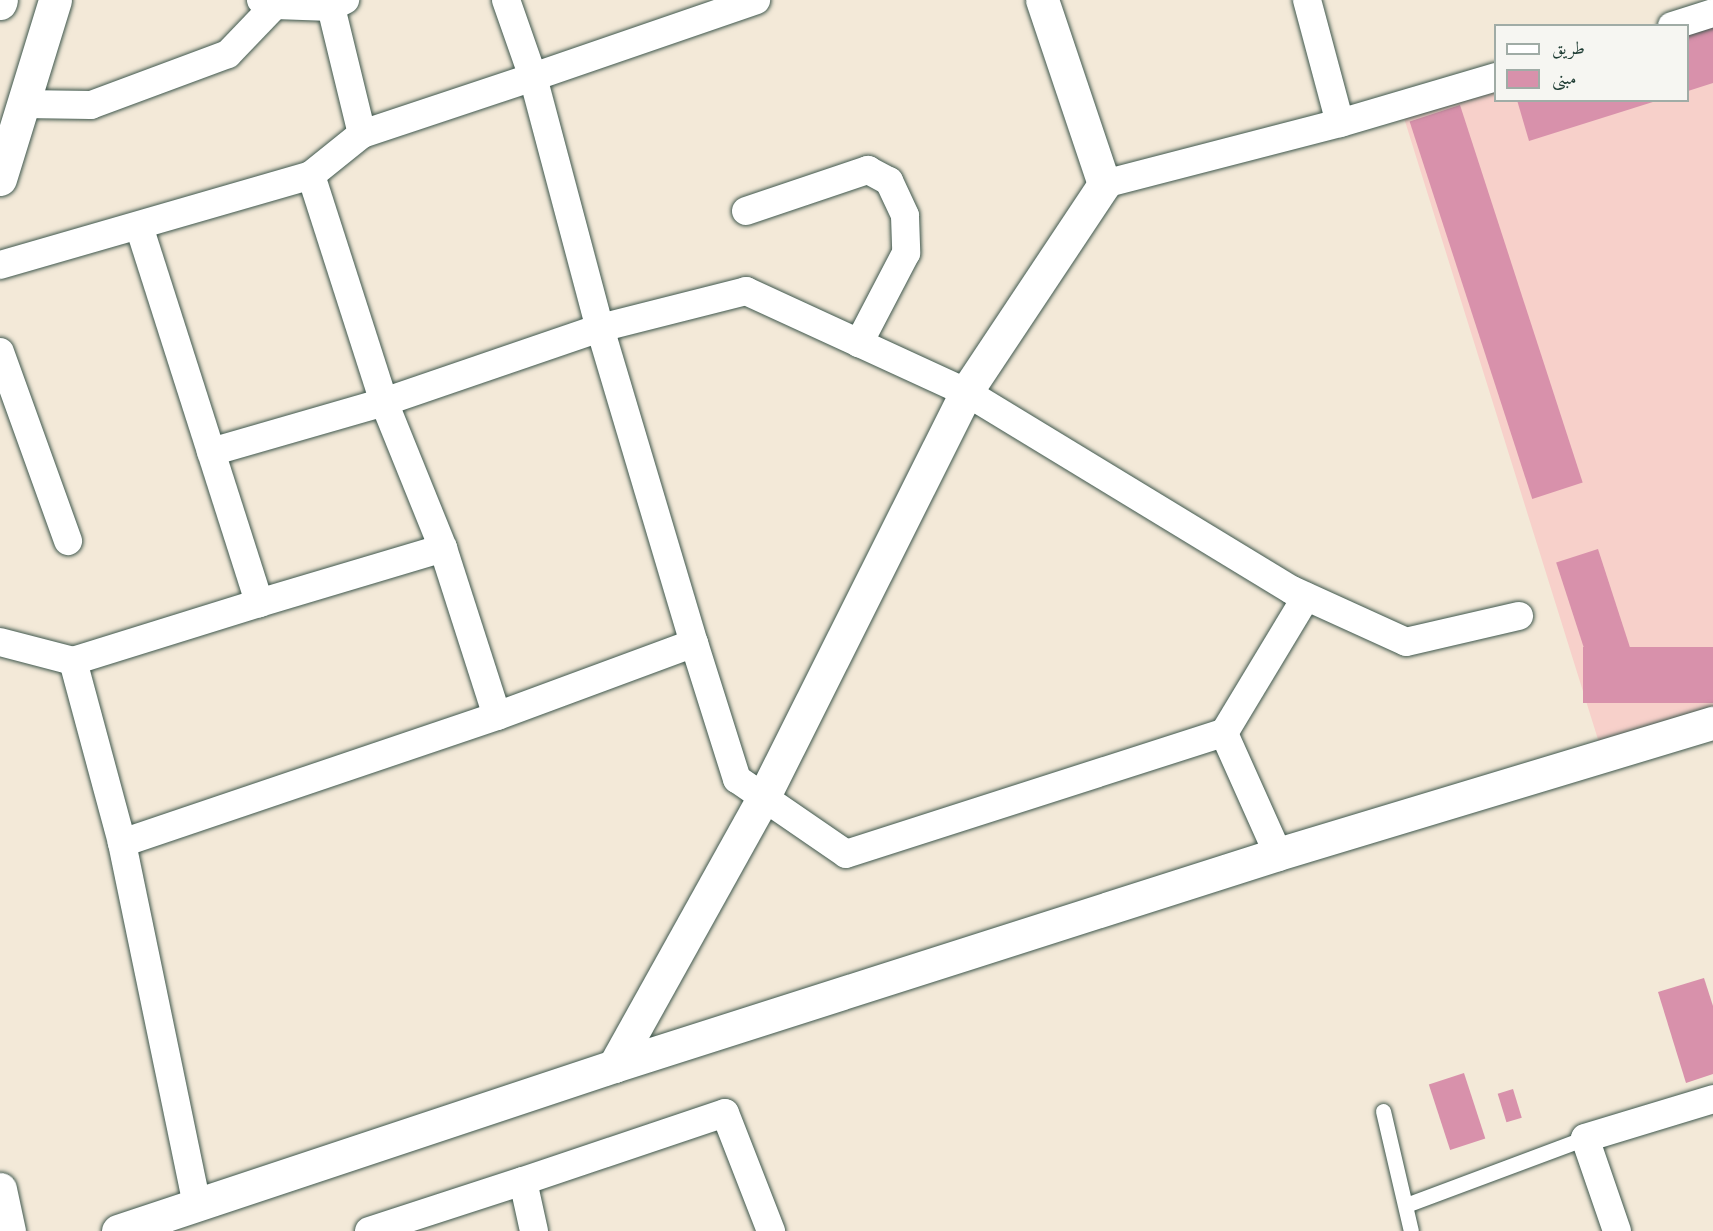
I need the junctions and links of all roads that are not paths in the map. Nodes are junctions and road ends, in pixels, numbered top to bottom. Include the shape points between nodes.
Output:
1 (55, 0) edge
2 (506, 0) edge
3 (756, 0) edge
4 (1042, 0) edge
5 (1307, 0) edge
6 (268, 2) edge
7 (338, 3) edge
8 (1713, 14) edge
9 (1679, 24) edge
10 (533, 77) junction
11 (1494, 78) edge
12 (23, 104) junction
13 (1340, 123) junction
14 (362, 134) junction
15 (311, 175) junction
16 (0, 179) edge
17 (1104, 184) junction
18 (746, 211) dead end
19 (139, 226) junction
20 (0, 265) edge
21 (600, 328) junction
22 (859, 343) junction
23 (0, 352) edge
24 (966, 392) junction
25 (384, 402) junction
26 (211, 452) junction
27 (68, 541) dead end
28 (443, 548) junction
29 (1306, 597) junction
30 (259, 603) junction
31 (1519, 616) dead end
32 (0, 642) edge
33 (694, 643) junction
34 (73, 661) junction
35 (497, 716) junction
36 (1713, 723) edge
37 (1224, 734) junction
38 (763, 798) junction
39 (122, 843) junction
40 (1278, 854) junction
41 (614, 1066) junction
42 (1713, 1099) edge
43 (1383, 1111) dead end
44 (1585, 1138) junction
45 (523, 1181) junction
46 (0, 1189) edge
47 (1406, 1205) junction
48 (197, 1206) junction
49 (9, 1231) edge
50 (118, 1231) edge
51 (369, 1231) edge
52 (534, 1231) edge
53 (771, 1231) edge
54 (1411, 1231) edge
55 (1617, 1231) edge

1 - 12 street
2 - 10 street
3 - 10 street
4 - 17 street
5 - 13 street
6 - 7 street
6 - 12 street via 228,54 92,105
7 - 14 street
8 - 9 street
10 - 14 street
10 - 21 street
11 - 13 street
12 - 16 street
13 - 17 street
14 - 15 street
15 - 19 street
15 - 25 street
17 - 24 street
18 - 22 street via 868,170 888,181 905,216 906,253
19 - 20 street
19 - 26 street
21 - 22 street via 746,291
21 - 25 street
21 - 33 street
22 - 24 street
23 - 27 street
24 - 29 street
24 - 38 street
25 - 26 street
25 - 28 street
26 - 30 street
28 - 30 street
28 - 35 street
29 - 31 street via 1406,642
29 - 37 street
30 - 34 street
32 - 34 street
33 - 35 street
33 - 38 street via 737,779
34 - 39 street
35 - 39 street
36 - 40 street
37 - 38 street via 846,854
37 - 40 street
38 - 41 street
39 - 48 street
40 - 41 street
41 - 48 street
42 - 44 street
43 - 47 lane
44 - 47 lane
44 - 55 street
45 - 51 street
45 - 52 street
45 - 53 street via 724,1113
46 - 49 street
47 - 54 lane
48 - 50 street

